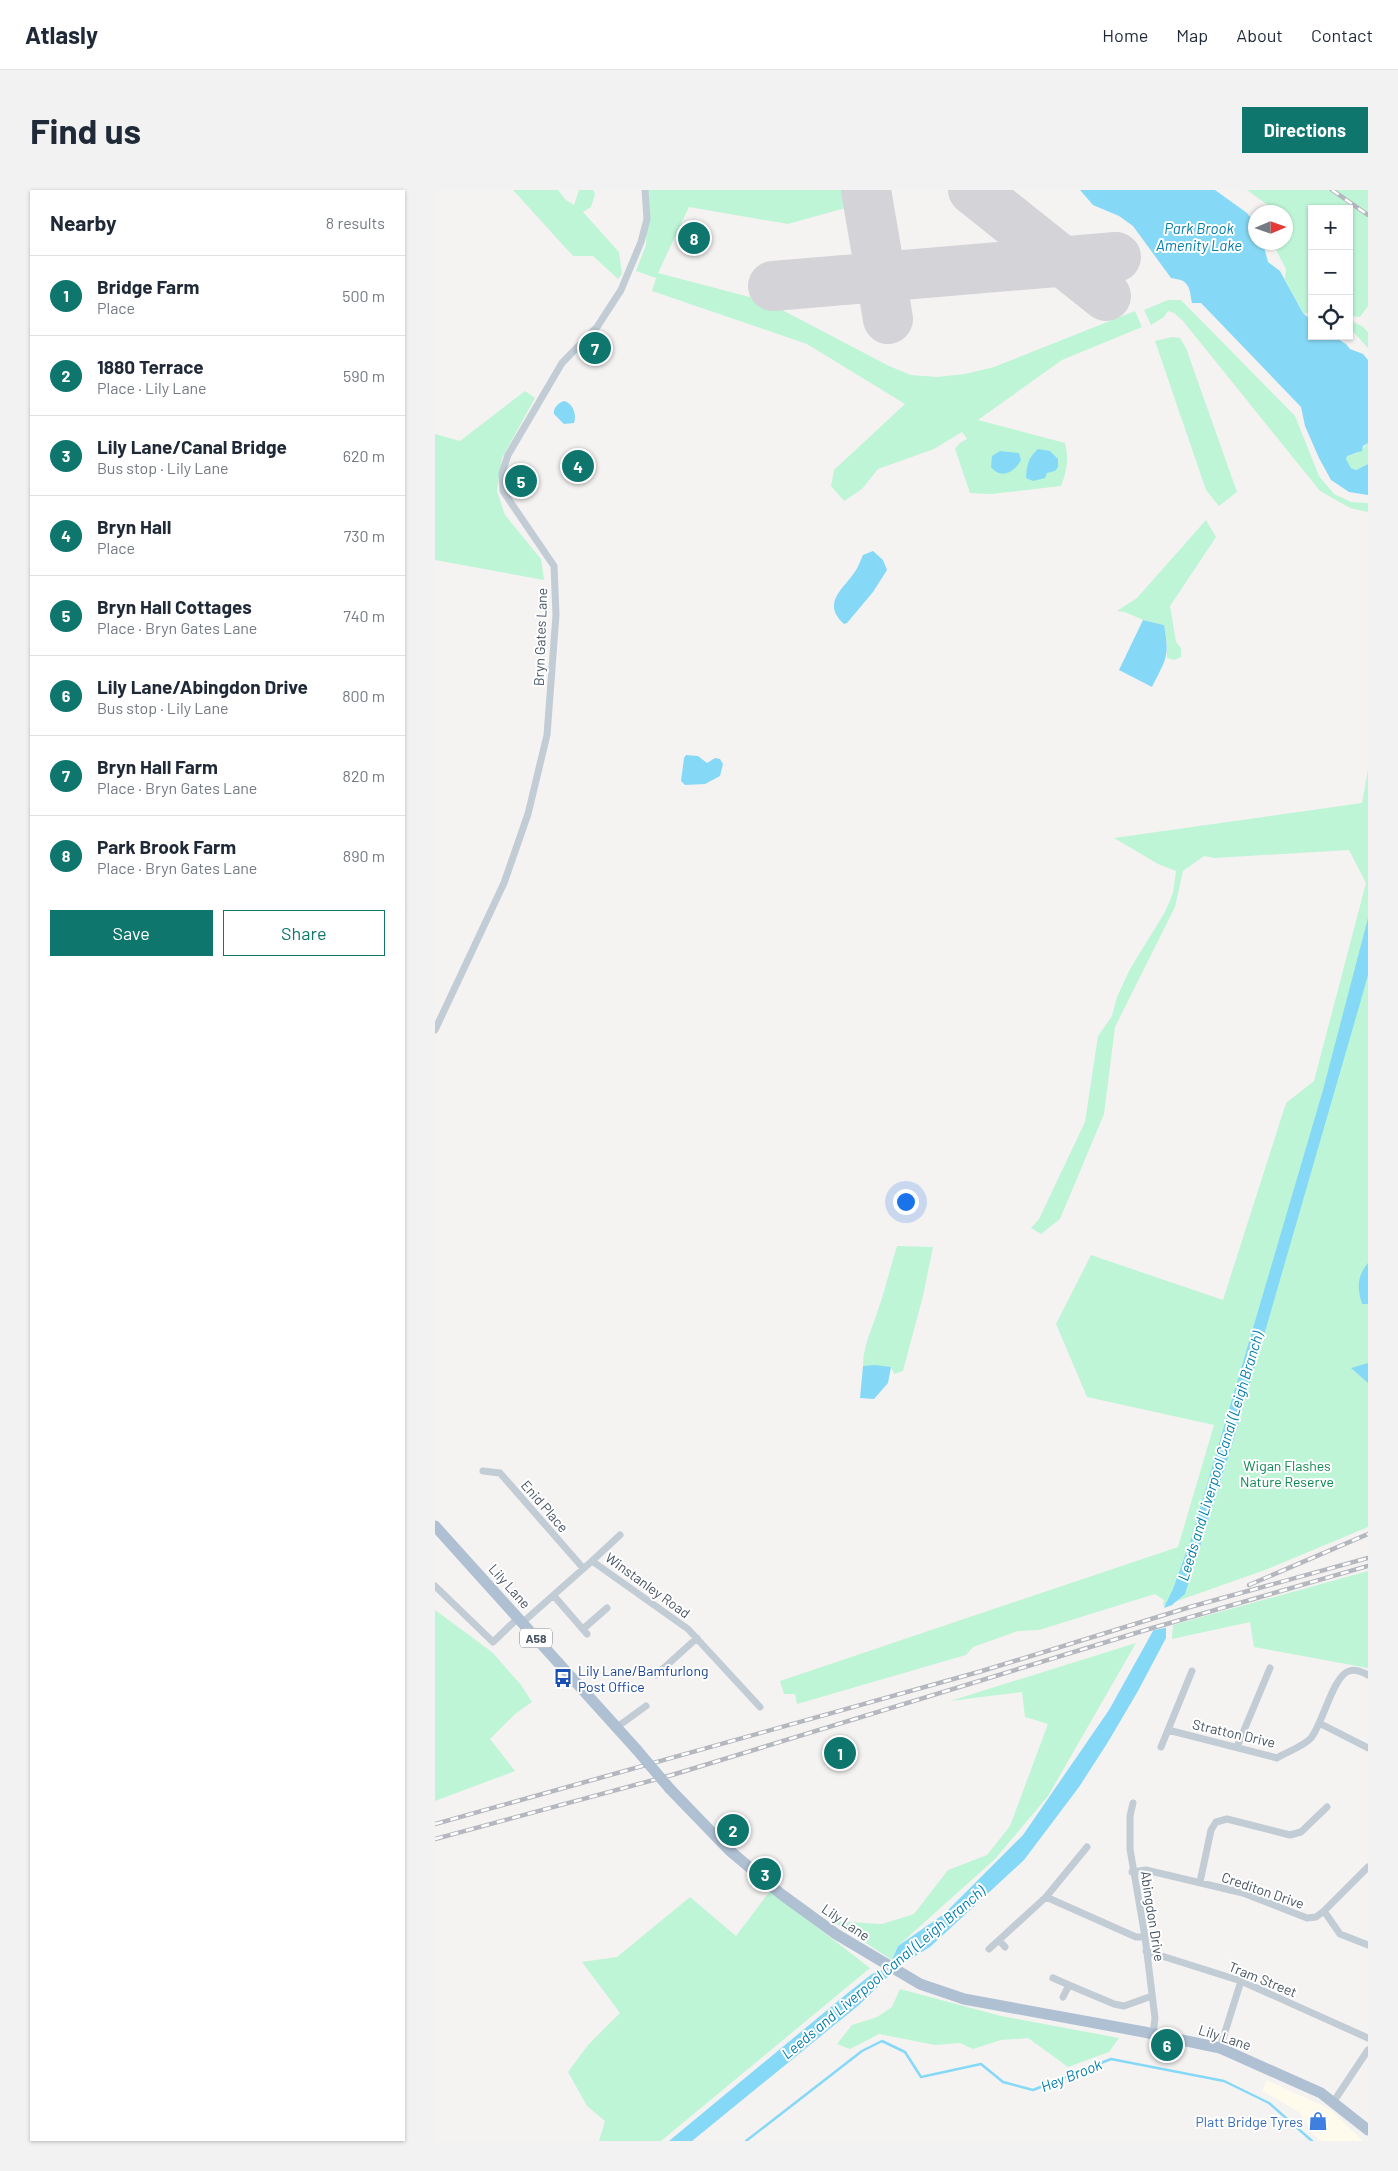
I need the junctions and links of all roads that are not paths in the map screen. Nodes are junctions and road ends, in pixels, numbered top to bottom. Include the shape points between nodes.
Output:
1 (645, 190) edge
2 (435, 1030) edge
3 (483, 1471) dead end
4 (435, 1526) edge
5 (620, 1535) dead end
6 (592, 1561) junction
7 (583, 1568) junction
8 (435, 1586) edge
9 (554, 1596) junction
10 (607, 1608) dead end
11 (520, 1621) junction
12 (697, 1638) junction
13 (1270, 1668) dead end
14 (1192, 1671) dead end
15 (656, 1675) dead end
16 (1368, 1675) edge
17 (646, 1706) dead end
18 (760, 1706) dead end
19 (1319, 1723) junction
20 (617, 1727) junction
21 (1168, 1730) junction
22 (1161, 1746) dead end
23 (1237, 1746) junction
24 (1368, 1748) edge
25 (1133, 1803) dead end
26 (1327, 1807) dead end
27 (1087, 1847) dead end
28 (1368, 1867) edge
29 (1132, 1872) junction
30 (1200, 1882) junction
31 (1046, 1897) junction
32 (1324, 1911) junction
33 (1145, 1937) junction
34 (999, 1940) junction
35 (1368, 1945) edge
36 (1005, 1947) dead end
37 (989, 1948) dead end
38 (1146, 1951) junction
39 (1053, 1978) dead end
40 (1241, 1981) junction
41 (1069, 1985) junction
42 (1152, 1996) junction
43 (1063, 1997) dead end
44 (1153, 2034) junction
45 (1368, 2038) edge
46 (1220, 2048) junction
47 (1368, 2050) edge
48 (1334, 2102) junction
49 (1368, 2130) edge

1 - 2 street, Bryn Gates Lane via 647,219 621,290 597,328 562,363 508,455 502,473 503,491 554,566 556,615 547,735 528,814 504,883
3 - 7 street, Enid Place via 500,1473
4 - 11 main road, Lily Lane / A58
5 - 6 street
6 - 7 street, Winstanley Road
6 - 12 street, Winstanley Road
7 - 9 street, Winstanley Road
8 - 11 street, Winstanley Road via 493,1642
9 - 10 street via 585,1631
9 - 11 street, Winstanley Road
11 - 20 main road, Lily Lane / A58
12 - 15 street
12 - 18 street, Winstanley Road via 750,1701
13 - 23 street
14 - 21 street, Stratton Drive
16 - 19 street, Stratton Drive via 1350,1670 1341,1676
17 - 20 street
19 - 23 street, Stratton Drive via 1310,1739 1277,1758
19 - 24 street
20 - 44 main road, Lily Lane / A58, bridge via 722,1844 830,1930 881,1963 931,1989 964,1999
21 - 22 street, Stratton Drive
21 - 23 street, Stratton Drive
25 - 29 street, Abingdon Drive via 1130,1816
26 - 30 street via 1301,1832 1291,1835 1227,1819 1216,1822 1211,1830
27 - 31 street
28 - 32 street
29 - 30 street, Crediton Drive via 1146,1870
29 - 33 street, Abingdon Drive
30 - 32 street, Crediton Drive via 1243,1893 1307,1918
31 - 33 street via 1136,1938
31 - 34 street
32 - 35 street via 1341,1934
33 - 38 street, Abingdon Drive
34 - 36 street
34 - 37 street
38 - 40 street, Tram Street
38 - 42 street, Abingdon Drive
39 - 41 street
40 - 45 street, Tram Street
40 - 46 street
41 - 42 street via 1124,2006
41 - 43 street
42 - 44 street, Abingdon Drive
44 - 46 main road, Lily Lane / A58
46 - 48 main road, Lily Lane / A58 via 1297,2081
47 - 48 street
48 - 49 main road, Lily Lane / A58

